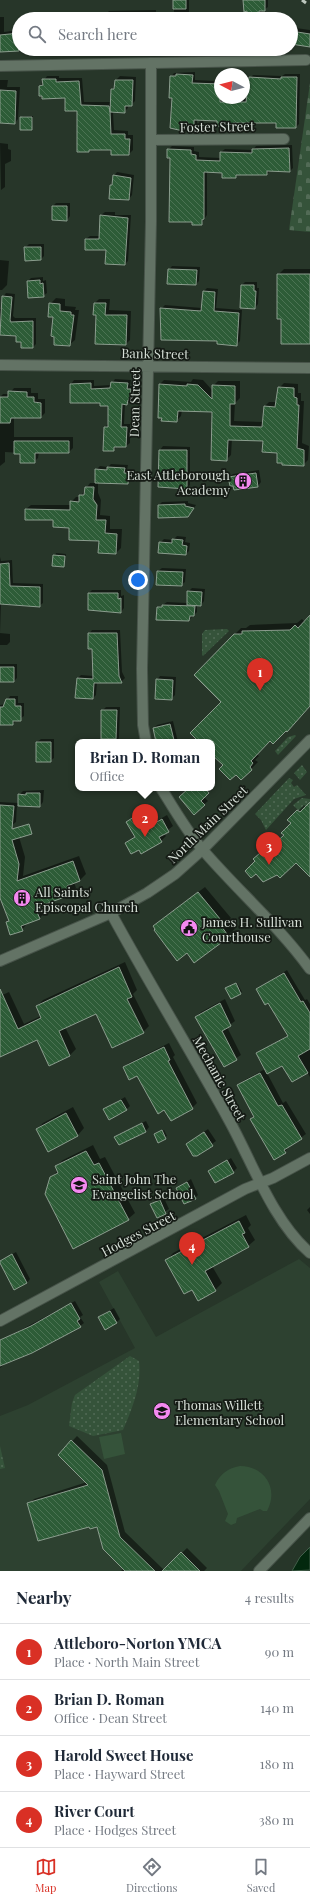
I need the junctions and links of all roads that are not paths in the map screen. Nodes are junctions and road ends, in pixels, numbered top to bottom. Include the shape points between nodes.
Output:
1 (306, 60) dead end
2 (151, 63) junction
3 (0, 66) edge
4 (284, 139) dead end
5 (151, 140) junction
6 (0, 365) edge
7 (147, 365) junction
8 (310, 368) edge
9 (145, 739) edge
10 (310, 740) edge
11 (163, 791) edge
12 (203, 849) junction
13 (111, 913) junction
14 (0, 961) edge
15 (310, 969) edge
16 (310, 1158) edge
17 (261, 1182) junction
18 (310, 1253) edge
19 (0, 1321) edge
20 (310, 1518) edge
21 (259, 1571) edge

1 - 2 street
2 - 3 street
2 - 5 street, Dean Street
4 - 5 street, Foster Street
5 - 7 street, Dean Street
6 - 7 street, Bank Street
7 - 8 street, Bank Street
7 - 9 street, Dean Street via 142,670
10 - 12 street, North Main Street
11 - 12 street via 179,819
12 - 13 street, North Main Street via 147,894
12 - 15 street via 286,937
13 - 14 street, North Main Street
13 - 17 street, Mechanic Street via 227,1116
16 - 17 street, Hodges Street
17 - 18 street, Mechanic Street via 283,1222
17 - 19 street, Hodges Street
20 - 21 street

